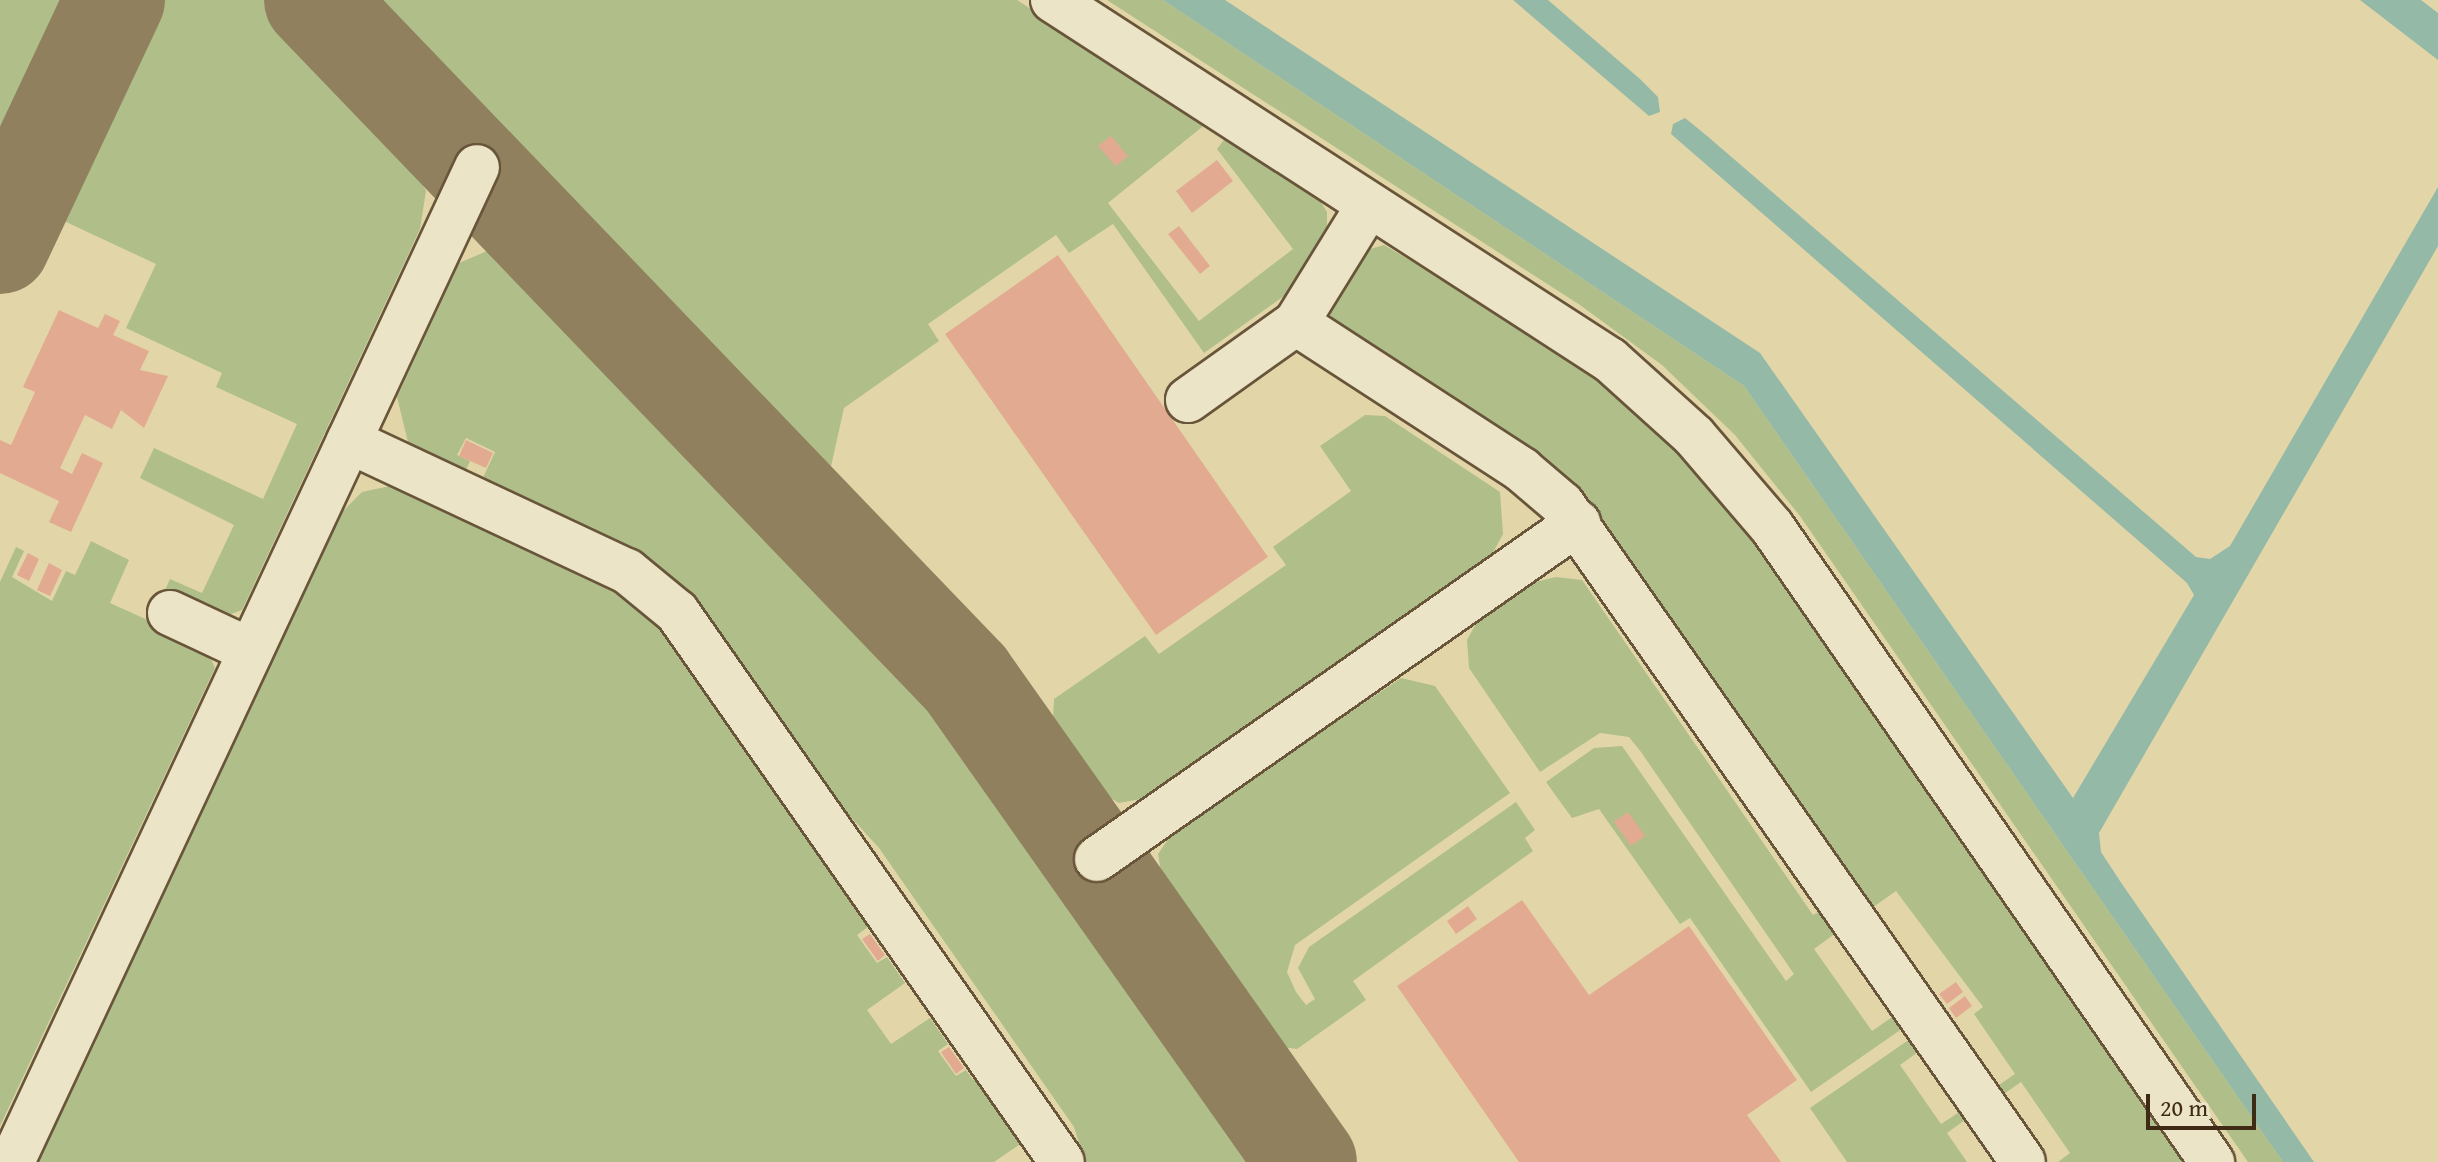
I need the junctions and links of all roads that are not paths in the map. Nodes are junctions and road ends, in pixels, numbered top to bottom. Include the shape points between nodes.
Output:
1 (1053, 0) edge
2 (477, 167) dead end
3 (1369, 205) junction
4 (1296, 323) junction
5 (1188, 400) dead end
6 (349, 441) junction
7 (1578, 523) junction
8 (170, 613) dead end
9 (251, 651) junction
10 (1097, 859) dead end
11 (12, 1162) edge
12 (1062, 1162) edge
13 (2023, 1162) edge
14 (2212, 1162) edge

1 - 3 street
2 - 6 street
3 - 4 street
3 - 14 street via 1610,360 1734,478
4 - 5 street
4 - 7 street via 1522,470
6 - 9 street
6 - 12 street via 627,571 677,612
7 - 10 street
7 - 13 street
8 - 9 street
9 - 11 street

